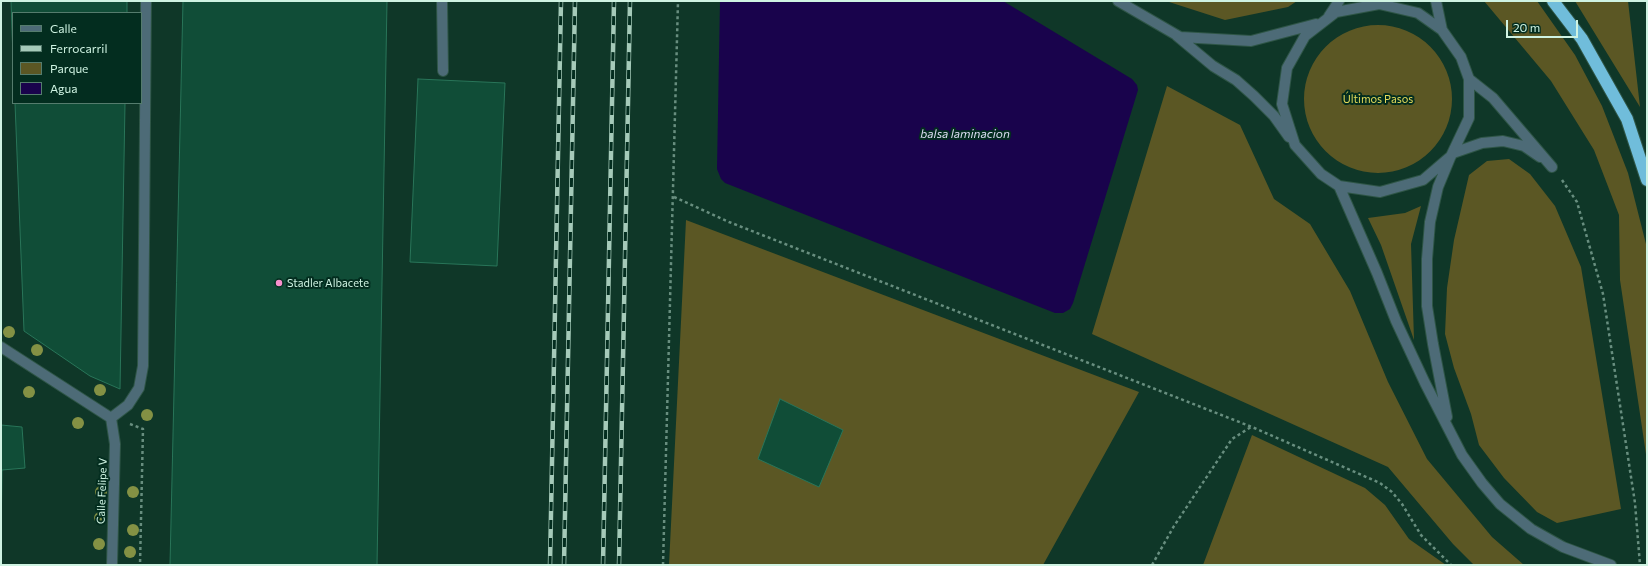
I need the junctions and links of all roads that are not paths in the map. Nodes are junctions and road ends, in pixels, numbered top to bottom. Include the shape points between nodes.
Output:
1 (146, 1) edge
2 (442, 1) edge
3 (1118, 1) edge
4 (1338, 1) edge
5 (1436, 1) edge
6 (1553, 1) edge
7 (1329, 16) junction
8 (1320, 23) junction
9 (1442, 30) junction
10 (1174, 33) junction
11 (443, 71) dead end
12 (1469, 79) junction
13 (1295, 145) junction
14 (1452, 155) junction
15 (1647, 180) edge
16 (1339, 186) junction
17 (1, 348) edge
18 (111, 418) junction
19 (1448, 425) junction
20 (112, 565) edge
21 (1611, 565) edge

1 - 18 street via 143,366 139,388 128,405
2 - 11 street
3 - 10 street
4 - 7 street
5 - 9 street
6 - 15 highway via 1582,39 1627,119
7 - 8 street
7 - 9 street via 1336,12 1379,4 1418,13
8 - 10 street via 1251,41 1180,37
8 - 13 street via 1305,36 1287,68 1282,104
9 - 12 street via 1461,57
10 - 13 street via 1254,96 1274,116
12 - 14 street via 1469,118
12 - 14 street via 1492,98 1552,167 1524,146 1503,141 1482,143
13 - 16 street via 1322,174
14 - 16 street via 1423,180 1380,192
14 - 19 street via 1438,187 1430,222 1427,259 1427,306
16 - 19 street via 1396,321
17 - 18 street
18 - 20 street, Calle Felipe V via 115,444
19 - 21 street via 1462,455 1500,504 1531,529 1563,547

